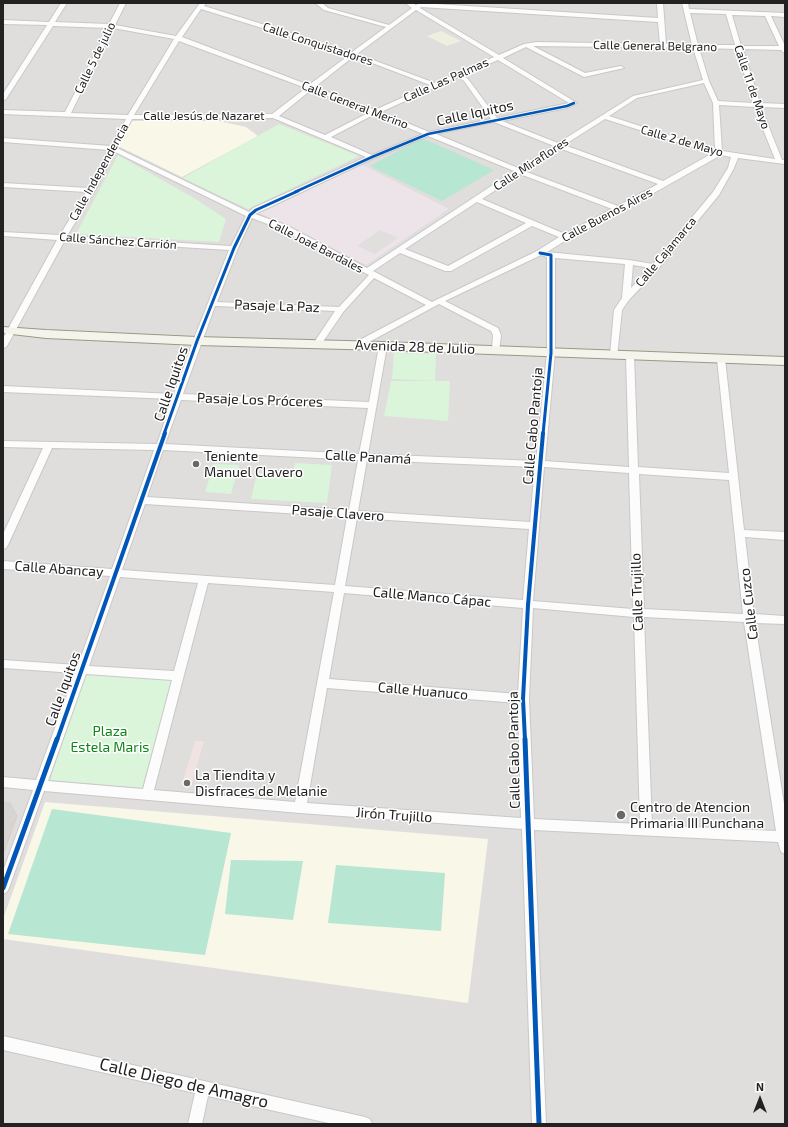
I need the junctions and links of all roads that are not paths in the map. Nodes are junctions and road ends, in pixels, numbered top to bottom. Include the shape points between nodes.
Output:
1 (64, 3) edge
2 (123, 3) edge
3 (318, 3) edge
4 (408, 3) edge
5 (660, 3) edge
6 (685, 3) edge
7 (202, 5) edge
8 (420, 6) edge
9 (687, 11) junction
10 (728, 12) junction
11 (767, 14) junction
12 (785, 15) edge
13 (661, 20) junction
14 (3, 22) edge
15 (51, 24) junction
16 (110, 26) junction
17 (390, 27) junction
18 (178, 38) junction
19 (526, 45) junction
20 (663, 47) junction
21 (696, 47) junction
22 (738, 48) junction
23 (784, 49) edge
24 (353, 54) junction
25 (496, 57) junction
26 (621, 68) dead end
27 (457, 74) junction
28 (706, 81) junction
29 (434, 85) junction
30 (310, 87) junction
31 (3, 99) edge
32 (716, 103) junction
33 (757, 105) junction
34 (785, 106) edge
35 (3, 112) edge
36 (375, 112) junction
37 (67, 114) junction
38 (274, 116) junction
39 (130, 117) junction
40 (604, 117) junction
41 (495, 120) junction
42 (428, 134) junction
43 (324, 138) junction
44 (3, 140) edge
45 (560, 146) junction
46 (112, 148) junction
47 (719, 153) junction
48 (736, 156) junction
49 (372, 157) junction
50 (782, 161) edge
51 (519, 171) junction
52 (664, 184) junction
53 (3, 185) edge
54 (91, 190) junction
55 (476, 199) junction
56 (618, 209) junction
57 (250, 215) junction
58 (532, 223) junction
59 (3, 234) edge
60 (565, 237) junction
61 (62, 238) junction
62 (234, 248) junction
63 (400, 250) junction
64 (540, 252) junction
65 (551, 255) junction
66 (629, 262) junction
67 (655, 267) junction
68 (370, 273) junction
69 (626, 298) junction
70 (436, 303) junction
71 (213, 304) junction
72 (341, 309) junction
73 (6, 336) edge
74 (197, 341) junction
75 (317, 344) junction
76 (357, 345) junction
77 (383, 346) junction
78 (496, 350) junction
79 (551, 353) junction
80 (614, 355) junction
81 (630, 355) junction
82 (721, 359) junction
83 (785, 361) edge
84 (3, 389) edge
85 (178, 397) junction
86 (372, 405) junction
87 (3, 444) edge
88 (49, 445) junction
89 (160, 446) junction
90 (363, 457) junction
91 (541, 464) junction
92 (633, 470) junction
93 (734, 477) junction
94 (142, 500) junction
95 (353, 514) junction
96 (534, 526) junction
97 (740, 533) junction
98 (785, 536) edge
99 (3, 544) edge
100 (3, 565) edge
101 (116, 573) junction
102 (204, 580) junction
103 (340, 589) junction
104 (528, 605) junction
105 (638, 613) junction
106 (749, 618) junction
107 (785, 620) edge
108 (3, 664) edge
109 (82, 670) junction
110 (177, 676) junction
111 (323, 683) junction
112 (523, 699) junction
113 (3, 782) edge
114 (40, 786) junction
115 (147, 795) junction
116 (300, 808) junction
117 (527, 824) junction
118 (646, 829) junction
119 (784, 841) edge
120 (3, 888) edge
121 (3, 1043) edge
122 (203, 1087) junction
123 (196, 1124) edge
124 (365, 1124) edge
125 (539, 1124) edge

1 - 15 street
2 - 16 street, Calle 5 de julio
3 - 17 street via 326,9
4 - 8 street
5 - 13 street
6 - 9 street
7 - 18 street, Calle Independencia
7 - 24 street, Calle Conquistadores
8 - 13 street
8 - 17 street
8 - 25 street
9 - 10 street
9 - 21 street
10 - 11 street
10 - 22 street, Calle 11 de Mayo
11 - 12 street
11 - 23 street
13 - 20 street
14 - 15 street, Calle General Merino
15 - 16 street, Calle General Merino
15 - 31 street
16 - 18 street, Calle General Merino
16 - 37 street, Calle 5 de julio
17 - 24 street
18 - 30 street, Calle General Merino
18 - 39 street, Calle Independencia
19 - 20 street, Calle General Belgrano
19 - 25 street, Calle Las Palmas
19 - 26 street via 584,75
20 - 21 street, Calle General Belgrano
21 - 22 street, Calle General Belgrano
21 - 28 street
22 - 23 street, Calle General Belgrano
22 - 33 street, Calle 11 de Mayo
24 - 29 street, Calle Conquistadores
24 - 30 street
25 - 27 street, Calle Las Palmas
25 - 41 street, Calle Iquitos via 574,103
27 - 29 street, Calle Las Palmas
27 - 41 street via 466,80
28 - 32 street
28 - 40 street, Calle Miraflores via 635,97
29 - 36 street, Calle Las Palmas
30 - 36 street, Calle General Merino
30 - 38 street
32 - 33 street
32 - 47 street
33 - 34 street
33 - 50 street, Calle 11 de Mayo
35 - 37 street, Calle Jesús de Nazaret
36 - 42 street, Calle General Merino
36 - 43 street, Calle Las Palmas
37 - 39 street, Calle Jesús de Nazaret
38 - 39 street, Calle Jesús de Nazaret
38 - 43 street, Calle Jesús de Nazaret
39 - 46 street, Calle Independencia
40 - 45 street, Calle Miraflores
40 - 47 street, Calle 2 de Mayo
41 - 42 street, Calle Iquitos
41 - 45 street
42 - 49 street, Calle Iquitos
42 - 51 street, Calle General Merino
43 - 49 street, Calle Jesús de Nazaret
44 - 46 street
45 - 51 street, Calle Miraflores
45 - 52 street
46 - 54 street, Calle Independencia
46 - 57 street, Calle Joaé Bardales
47 - 48 street, Calle 2 de Mayo
47 - 52 street, Calle Buenos Aires
48 - 50 street, Calle 2 de Mayo
48 - 67 street, Calle Cajamarca via 716,194
49 - 57 street, Calle Iquitos
51 - 55 street, Calle Miraflores
51 - 56 street, Calle General Merino
52 - 56 street, Calle Buenos Aires
53 - 54 street
54 - 61 street, Calle Independencia
55 - 58 street
55 - 63 street, Calle Miraflores
56 - 60 street, Calle Buenos Aires
57 - 62 street, Calle Iquitos
57 - 68 street, Calle Joaé Bardales via 283,227
58 - 60 street
58 - 63 street via 448,269
59 - 61 street, Calle Sánchez Carrión
60 - 64 street, Calle Buenos Aires
61 - 62 street, Calle Sánchez Carrión
61 - 73 street, Calle Independencia
62 - 71 street, Calle Iquitos
63 - 68 street, Calle Miraflores
64 - 65 street
64 - 70 street, Calle Buenos Aires
65 - 66 street
65 - 79 street, Calle Cabo Pantoja
66 - 67 street
66 - 69 street
67 - 69 street, Calle Cajamarca
68 - 70 street, Calle Joaé Bardales
68 - 72 street, Calle Miraflores
69 - 80 street, Calle Cajamarca via 618,310
70 - 76 street, Calle Buenos Aires
70 - 78 street, Calle Joaé Bardales via 496,330
71 - 72 street, Pasaje La Paz
71 - 74 street, Calle Iquitos
72 - 75 street, Calle Miraflores
73 - 74 main road, Avenida 28 de Julio via 46,334
74 - 75 main road, Avenida 28 de Julio
74 - 85 street, Calle Iquitos
75 - 76 main road, Avenida 28 de Julio
76 - 77 main road, Avenida 28 de Julio
77 - 78 main road, Avenida 28 de Julio
77 - 86 street
78 - 79 main road, Avenida 28 de Julio
79 - 80 main road, Avenida 28 de Julio
79 - 91 street, Calle Cabo Pantoja
80 - 81 main road, Avenida 28 de Julio
81 - 82 main road, Avenida 28 de Julio
81 - 92 street, Calle Trujillo
82 - 83 main road, Avenida 28 de Julio
82 - 93 street, Calle Cuzco
84 - 85 street, Pasaje Los Próceres
85 - 86 street, Pasaje Los Próceres
85 - 89 street, Calle Iquitos
86 - 90 street
87 - 88 street, Calle Panamá
88 - 89 street, Calle Panamá
88 - 99 street
89 - 90 street, Calle Panamá
89 - 94 street, Calle Iquitos
90 - 91 street, Calle Panamá
90 - 95 street
91 - 92 street, Calle Panamá
91 - 96 street, Calle Cabo Pantoja
92 - 93 street, Calle Panamá
92 - 105 street, Calle Trujillo
93 - 97 street, Calle Cuzco
94 - 95 street, Pasaje Clavero
94 - 101 street, Calle Iquitos
95 - 96 street, Pasaje Clavero
95 - 103 street
96 - 104 street, Calle Cabo Pantoja
97 - 98 street
97 - 106 street, Calle Cuzco
100 - 101 street, Calle Abancay
101 - 102 street, Calle Manco Cápac
101 - 109 street, Calle Iquitos
102 - 103 street, Calle Manco Cápac
102 - 110 street
103 - 104 street, Calle Manco Cápac
103 - 111 street
104 - 105 street, Calle Manco Cápac
104 - 112 street, Calle Cabo Pantoja
105 - 106 street, Calle Manco Cápac
105 - 118 street, Calle Trujillo
106 - 107 street, Calle Manco Cápac
106 - 119 street, Calle Cuzco
108 - 109 street
109 - 110 street
109 - 114 street, Calle Iquitos
110 - 115 street
111 - 112 street, Calle Huanuco
111 - 116 street
112 - 117 street, Calle Cabo Pantoja
113 - 114 street, Jirón Trujillo
114 - 115 street, Jirón Trujillo
114 - 120 street, Calle Iquitos
115 - 116 street, Jirón Trujillo
116 - 117 street, Jirón Trujillo
117 - 118 street, Jirón Trujillo
117 - 125 street, Calle Cabo Pantoja
118 - 119 street, Jirón Trujillo
121 - 122 street, Calle Diego de Amagro
122 - 123 street
122 - 124 street, Calle Diego de Amagro

